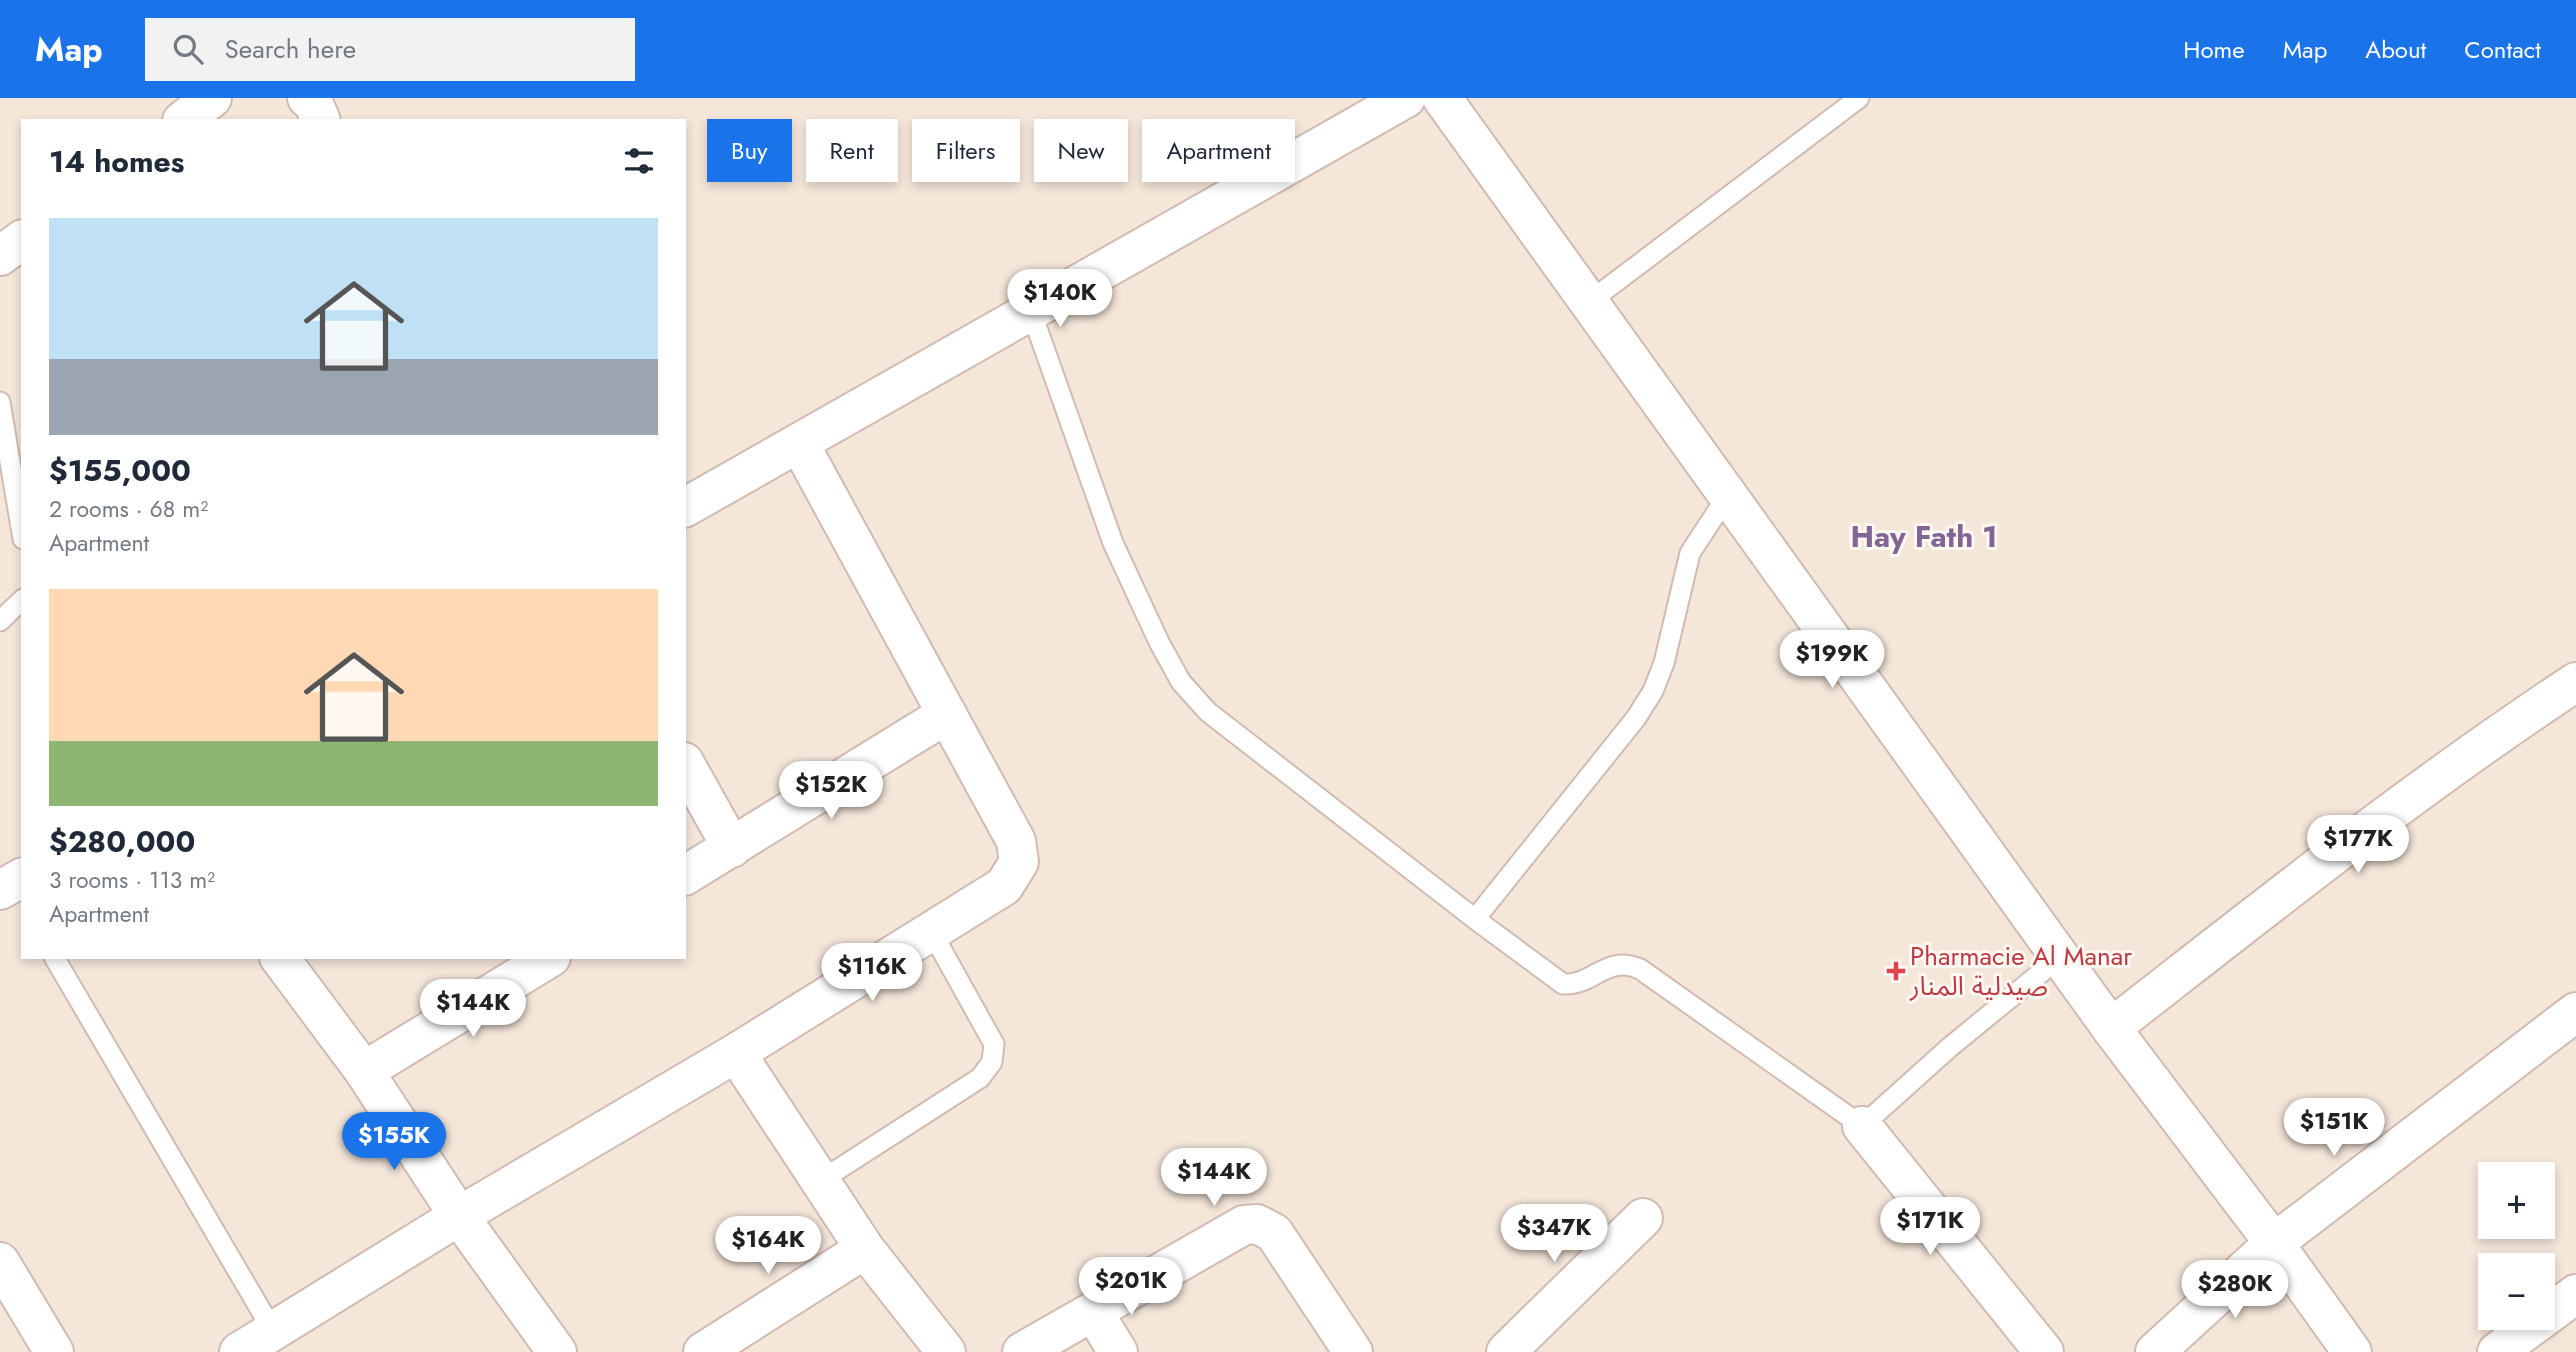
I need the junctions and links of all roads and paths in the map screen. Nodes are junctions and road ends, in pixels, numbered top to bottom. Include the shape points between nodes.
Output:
1 (212, 98) edge
2 (307, 98) edge
3 (1406, 98) edge
4 (1442, 98) edge
5 (1859, 98) edge
6 (185, 119) edge
7 (320, 119) edge
8 (21, 240) edge
9 (0, 256) edge
10 (1589, 302) junction
11 (1031, 311) junction
12 (0, 402) edge
13 (799, 443) junction
14 (1728, 495) junction
15 (686, 507) edge
16 (21, 527) edge
17 (21, 601) edge
18 (0, 621) edge
19 (2576, 682) edge
20 (947, 714) junction
21 (686, 766) edge
22 (732, 848) junction
23 (686, 875) edge
24 (1475, 919) junction
25 (931, 931) junction
26 (2060, 957) junction
27 (55, 959) edge
28 (280, 959) edge
29 (548, 959) edge
30 (2576, 1012) edge
31 (2111, 1028) junction
32 (736, 1053) junction
33 (363, 1071) junction
34 (1861, 1126) junction
35 (820, 1181) junction
36 (458, 1216) junction
37 (1643, 1218) dead end
38 (2274, 1243) junction
39 (866, 1250) junction
40 (0, 1262) edge
41 (2576, 1294) edge
42 (1094, 1313) junction
43 (273, 1331) junction
44 (54, 1352) edge
45 (239, 1352) edge
46 (556, 1352) edge
47 (703, 1352) edge
48 (946, 1352) edge
49 (1022, 1352) edge
50 (1118, 1352) edge
51 (1353, 1352) edge
52 (1506, 1352) edge
53 (2044, 1352) edge
54 (2155, 1352) edge
55 (2352, 1352) edge
56 (2497, 1352) edge

1 - 6 street
2 - 7 street
3 - 11 street
4 - 10 street
5 - 10 lane
8 - 9 street
10 - 14 street
11 - 13 street
11 - 24 lane via 1113,542 1181,682 1208,712
12 - 16 lane
13 - 15 street
13 - 20 street
14 - 24 lane via 1690,553 1664,663 1647,700
14 - 26 street
17 - 18 lane
19 - 31 street via 2508,726 2347,845
20 - 22 street
20 - 25 street via 1016,841 1019,862 1004,886
21 - 22 street
22 - 23 street
24 - 34 lane via 1563,984 1573,984 1614,964 1628,963 1640,969
25 - 32 street
25 - 35 lane via 994,1044 992,1062 980,1078
26 - 31 street
26 - 34 lane
27 - 43 lane
28 - 33 street
29 - 33 street
30 - 38 street
31 - 38 street
32 - 35 street
32 - 36 street
33 - 36 street
34 - 53 street
35 - 39 street
36 - 43 street
36 - 46 street
37 - 52 street
38 - 54 street
38 - 55 street
39 - 47 street
39 - 48 street
40 - 44 street
41 - 56 street
42 - 49 street
42 - 50 street
42 - 51 street via 1244,1225 1257,1224 1274,1233
43 - 45 street

